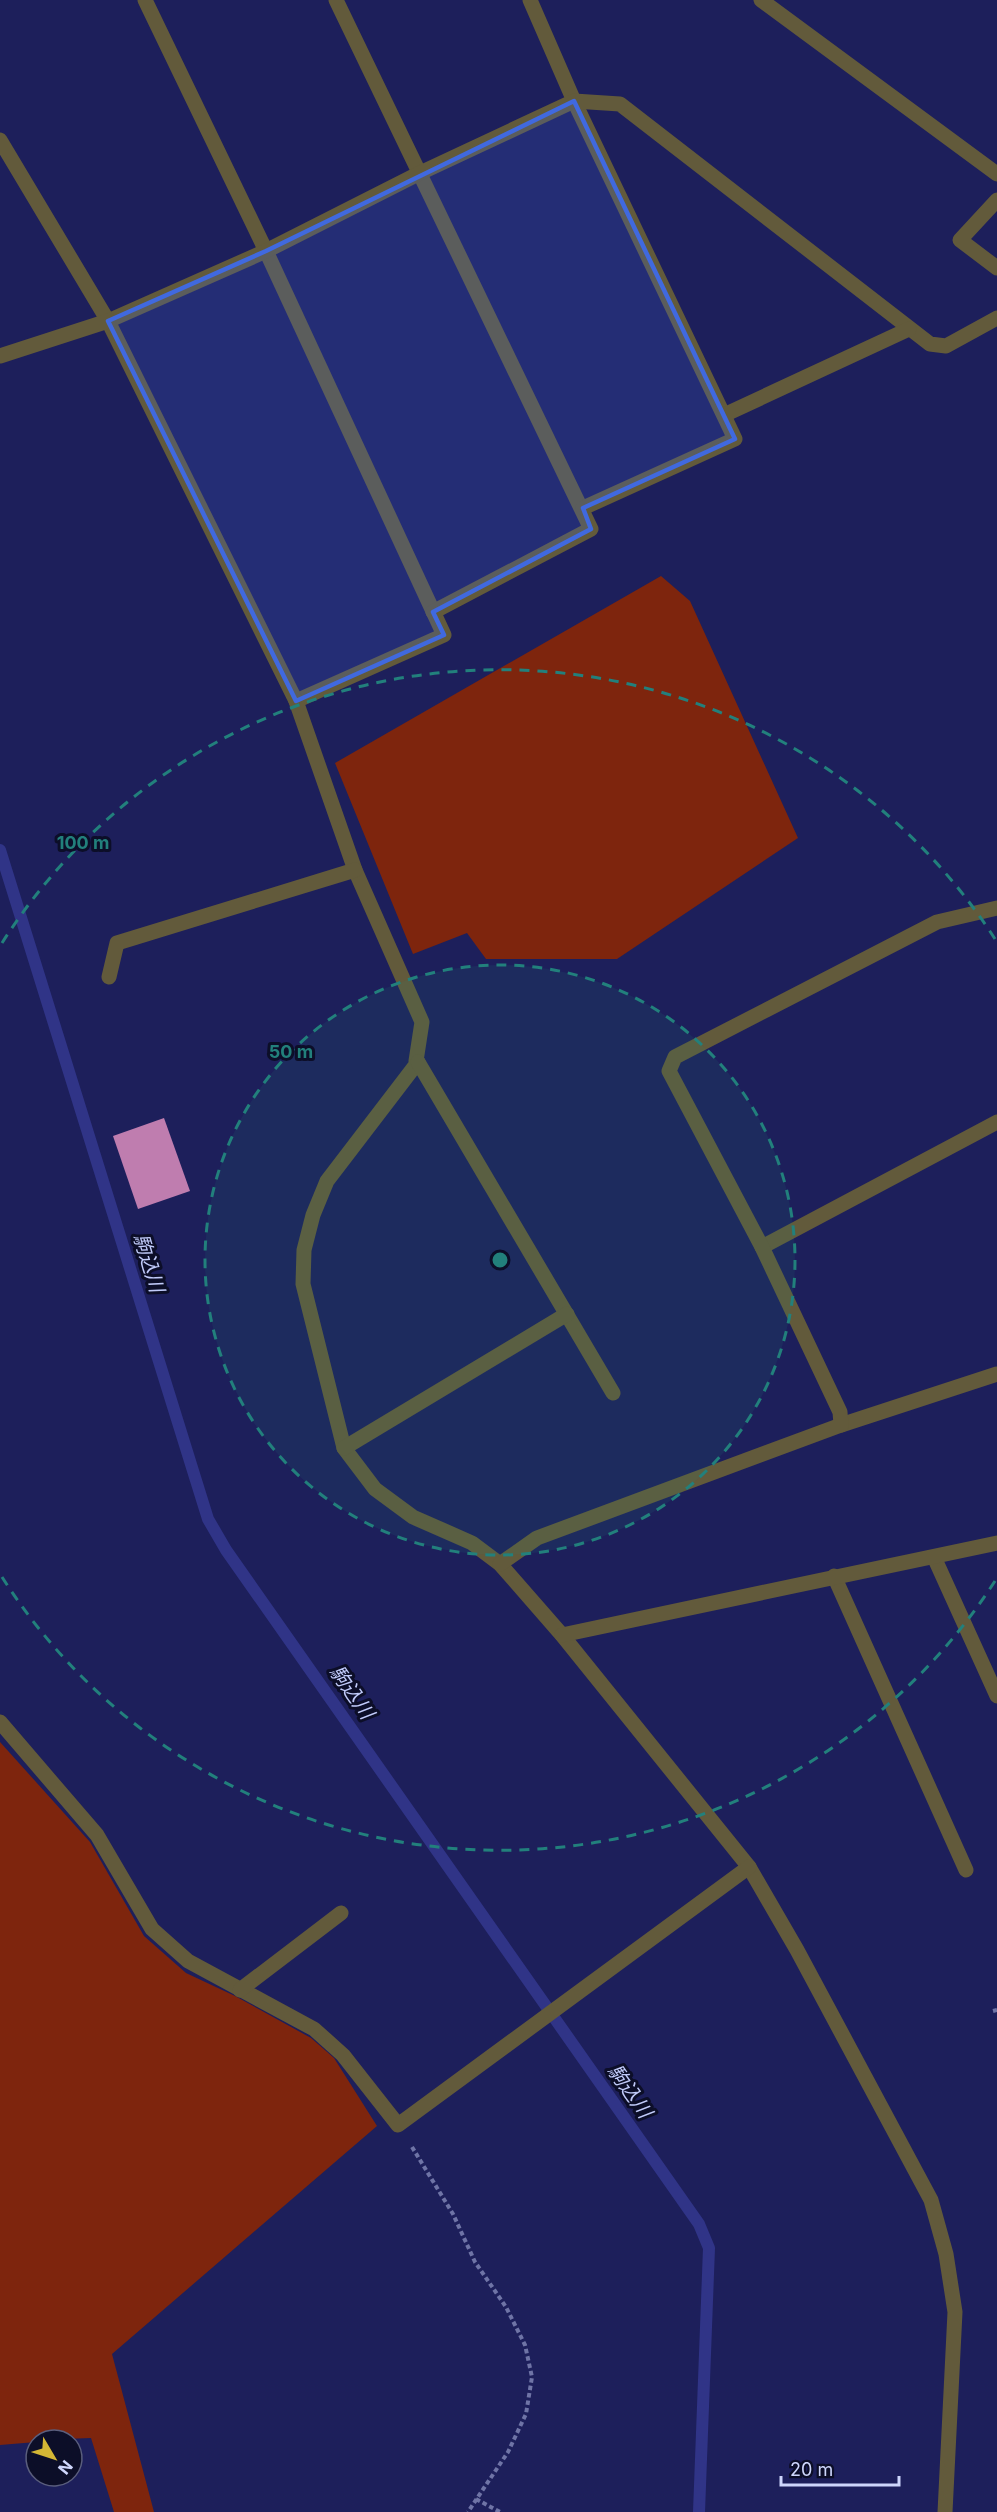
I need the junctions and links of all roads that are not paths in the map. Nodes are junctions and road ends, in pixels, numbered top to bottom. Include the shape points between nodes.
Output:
1 (145, 0) edge
2 (336, 0) edge
3 (530, 0) edge
4 (761, 0) edge
5 (574, 100) junction
6 (0, 140) edge
7 (418, 174) junction
8 (997, 174) edge
9 (997, 200) edge
10 (266, 251) junction
11 (997, 268) edge
12 (997, 318) edge
13 (108, 321) junction
14 (909, 329) junction
15 (0, 356) edge
16 (724, 415) junction
17 (583, 508) junction
18 (433, 612) junction
19 (296, 701) junction
20 (355, 870) junction
21 (997, 908) edge
22 (109, 977) dead end
23 (418, 1062) junction
24 (997, 1122) edge
25 (762, 1247) junction
26 (567, 1314) junction
27 (997, 1374) edge
28 (613, 1393) dead end
29 (841, 1425) junction
30 (344, 1448) junction
31 (997, 1542) edge
32 (934, 1557) junction
33 (500, 1564) junction
34 (834, 1576) junction
35 (562, 1635) junction
36 (997, 1696) edge
37 (0, 1722) edge
38 (749, 1866) junction
39 (966, 1869) dead end
40 (341, 1913) dead end
41 (240, 1989) junction
42 (945, 2512) edge

1 - 10 street
2 - 7 street
3 - 5 street
4 - 8 street
5 - 7 street
5 - 14 street via 620,104
5 - 16 street
6 - 13 street
7 - 10 street
7 - 17 street
9 - 11 street via 960,240
10 - 13 street
10 - 18 street
12 - 14 street via 946,346 930,344
13 - 15 street
13 - 19 street
14 - 16 street
16 - 17 street via 735,439
17 - 18 street via 591,529
18 - 19 street via 444,635
19 - 20 street
20 - 22 street via 117,942
20 - 23 street via 422,1022
21 - 25 street via 938,922 675,1057 669,1071
23 - 26 street
23 - 30 street via 327,1181 304,1250 303,1284
24 - 25 street
25 - 29 street via 840,1412
26 - 28 street
26 - 30 street
27 - 29 street
29 - 33 street via 537,1538
30 - 33 street via 375,1489 413,1516 472,1543
31 - 32 street
32 - 34 street
32 - 36 street
33 - 35 street
34 - 35 street
34 - 39 street
35 - 38 street
37 - 41 street via 97,1835 152,1929 188,1961
38 - 41 street via 398,2125 343,2055 315,2029
38 - 42 street via 931,2200 946,2254 955,2312
40 - 41 street

